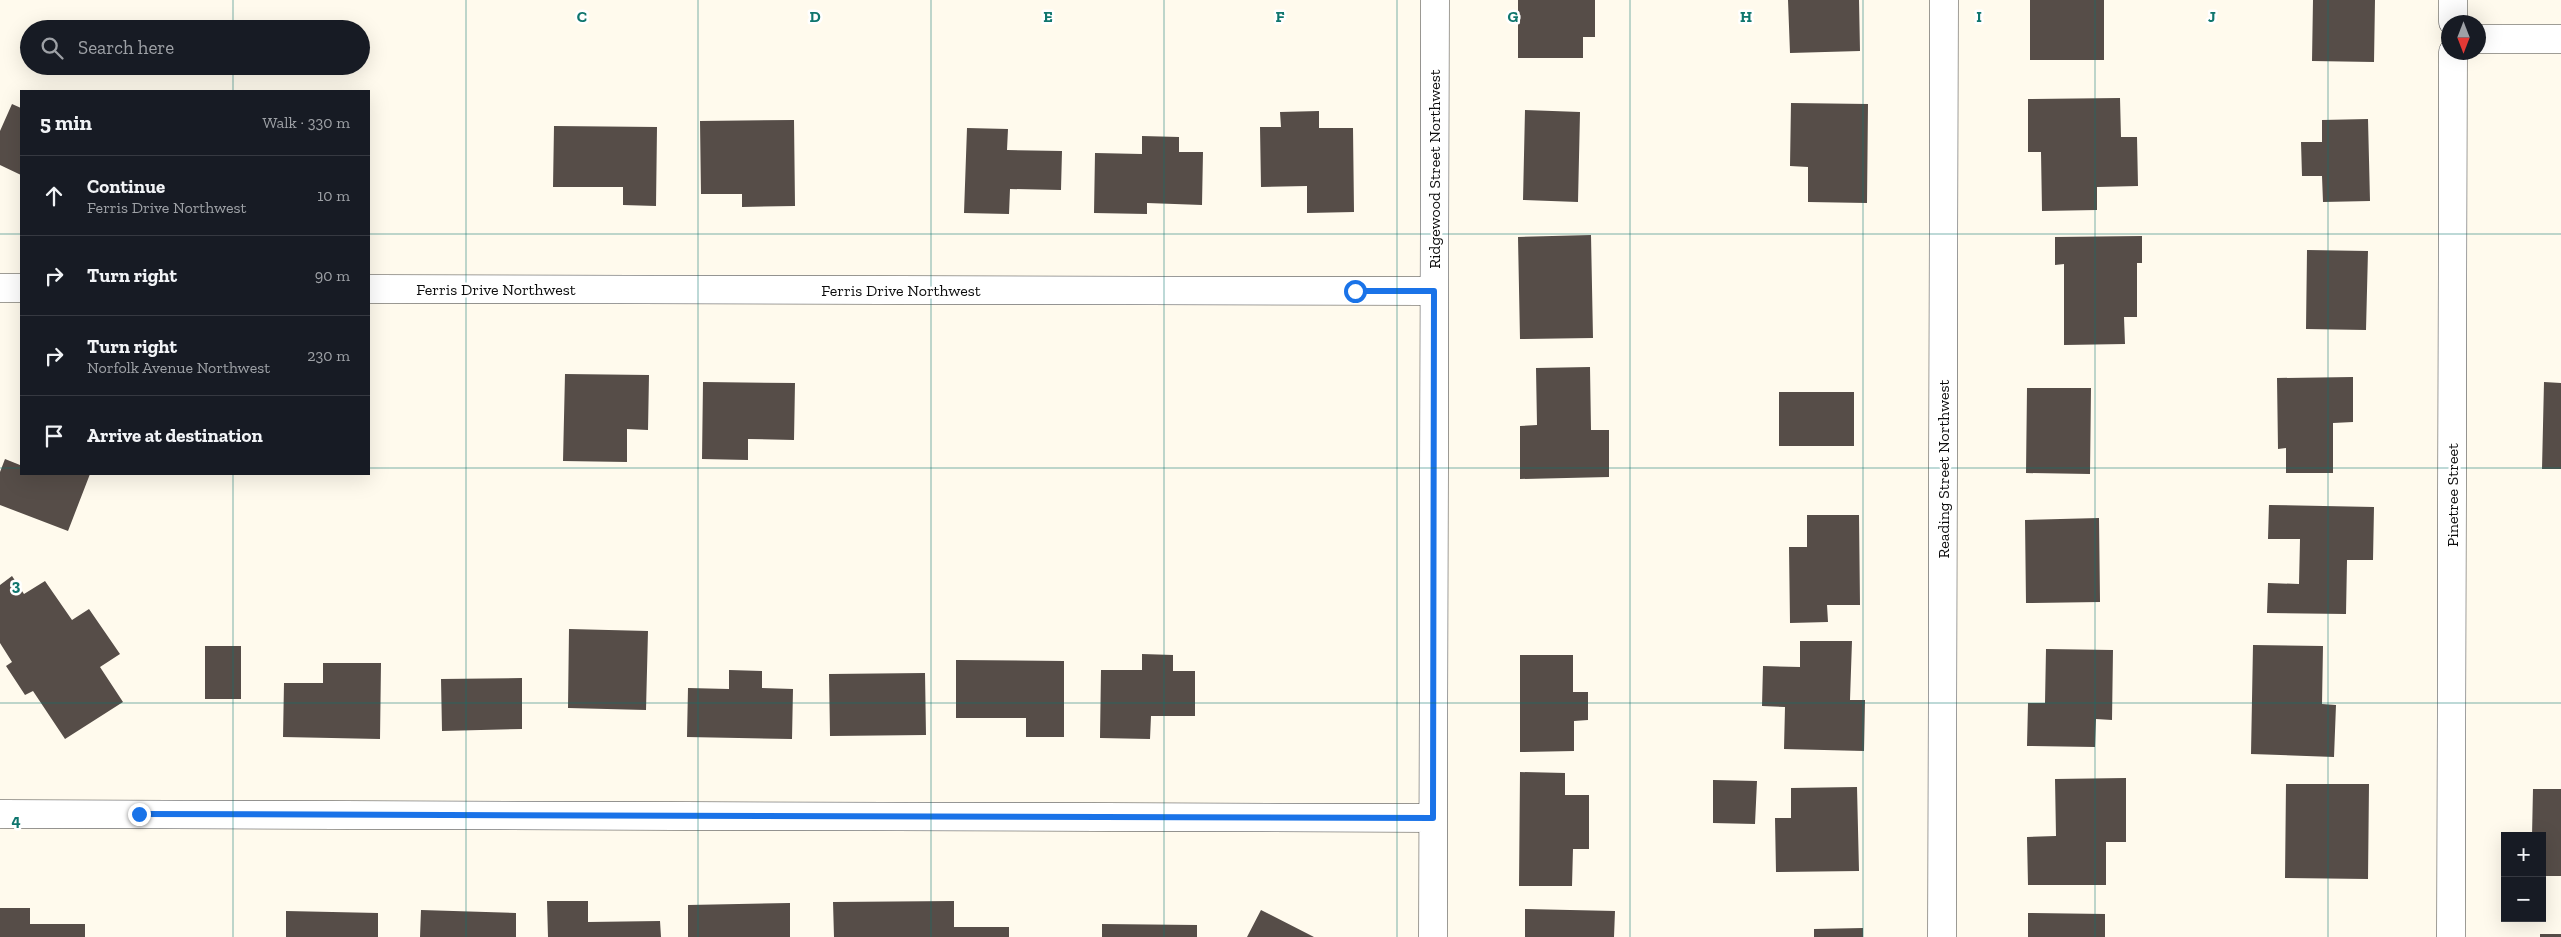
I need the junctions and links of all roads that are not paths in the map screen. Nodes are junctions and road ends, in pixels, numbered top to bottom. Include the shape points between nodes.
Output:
1 (1435, 0) edge
2 (1944, 0) edge
3 (2453, 0) edge
4 (2453, 15) edge
5 (2486, 39) edge
6 (2561, 39) edge
7 (2453, 60) edge
8 (0, 288) edge
9 (20, 288) edge
10 (370, 289) edge
11 (1434, 291) junction
12 (0, 814) edge
13 (1433, 818) junction
14 (1433, 937) edge
15 (1942, 937) edge
16 (2451, 937) edge

1 - 11 street, Ridgewood Street Northwest
2 - 15 street, Reading Street Northwest
3 - 4 street
5 - 6 street
7 - 16 street, Pinetree Street
8 - 9 street
10 - 11 street, Ferris Drive Northwest
11 - 13 street, Ridgewood Street Northwest
12 - 13 street
13 - 14 street, Ridgewood Street Northwest

